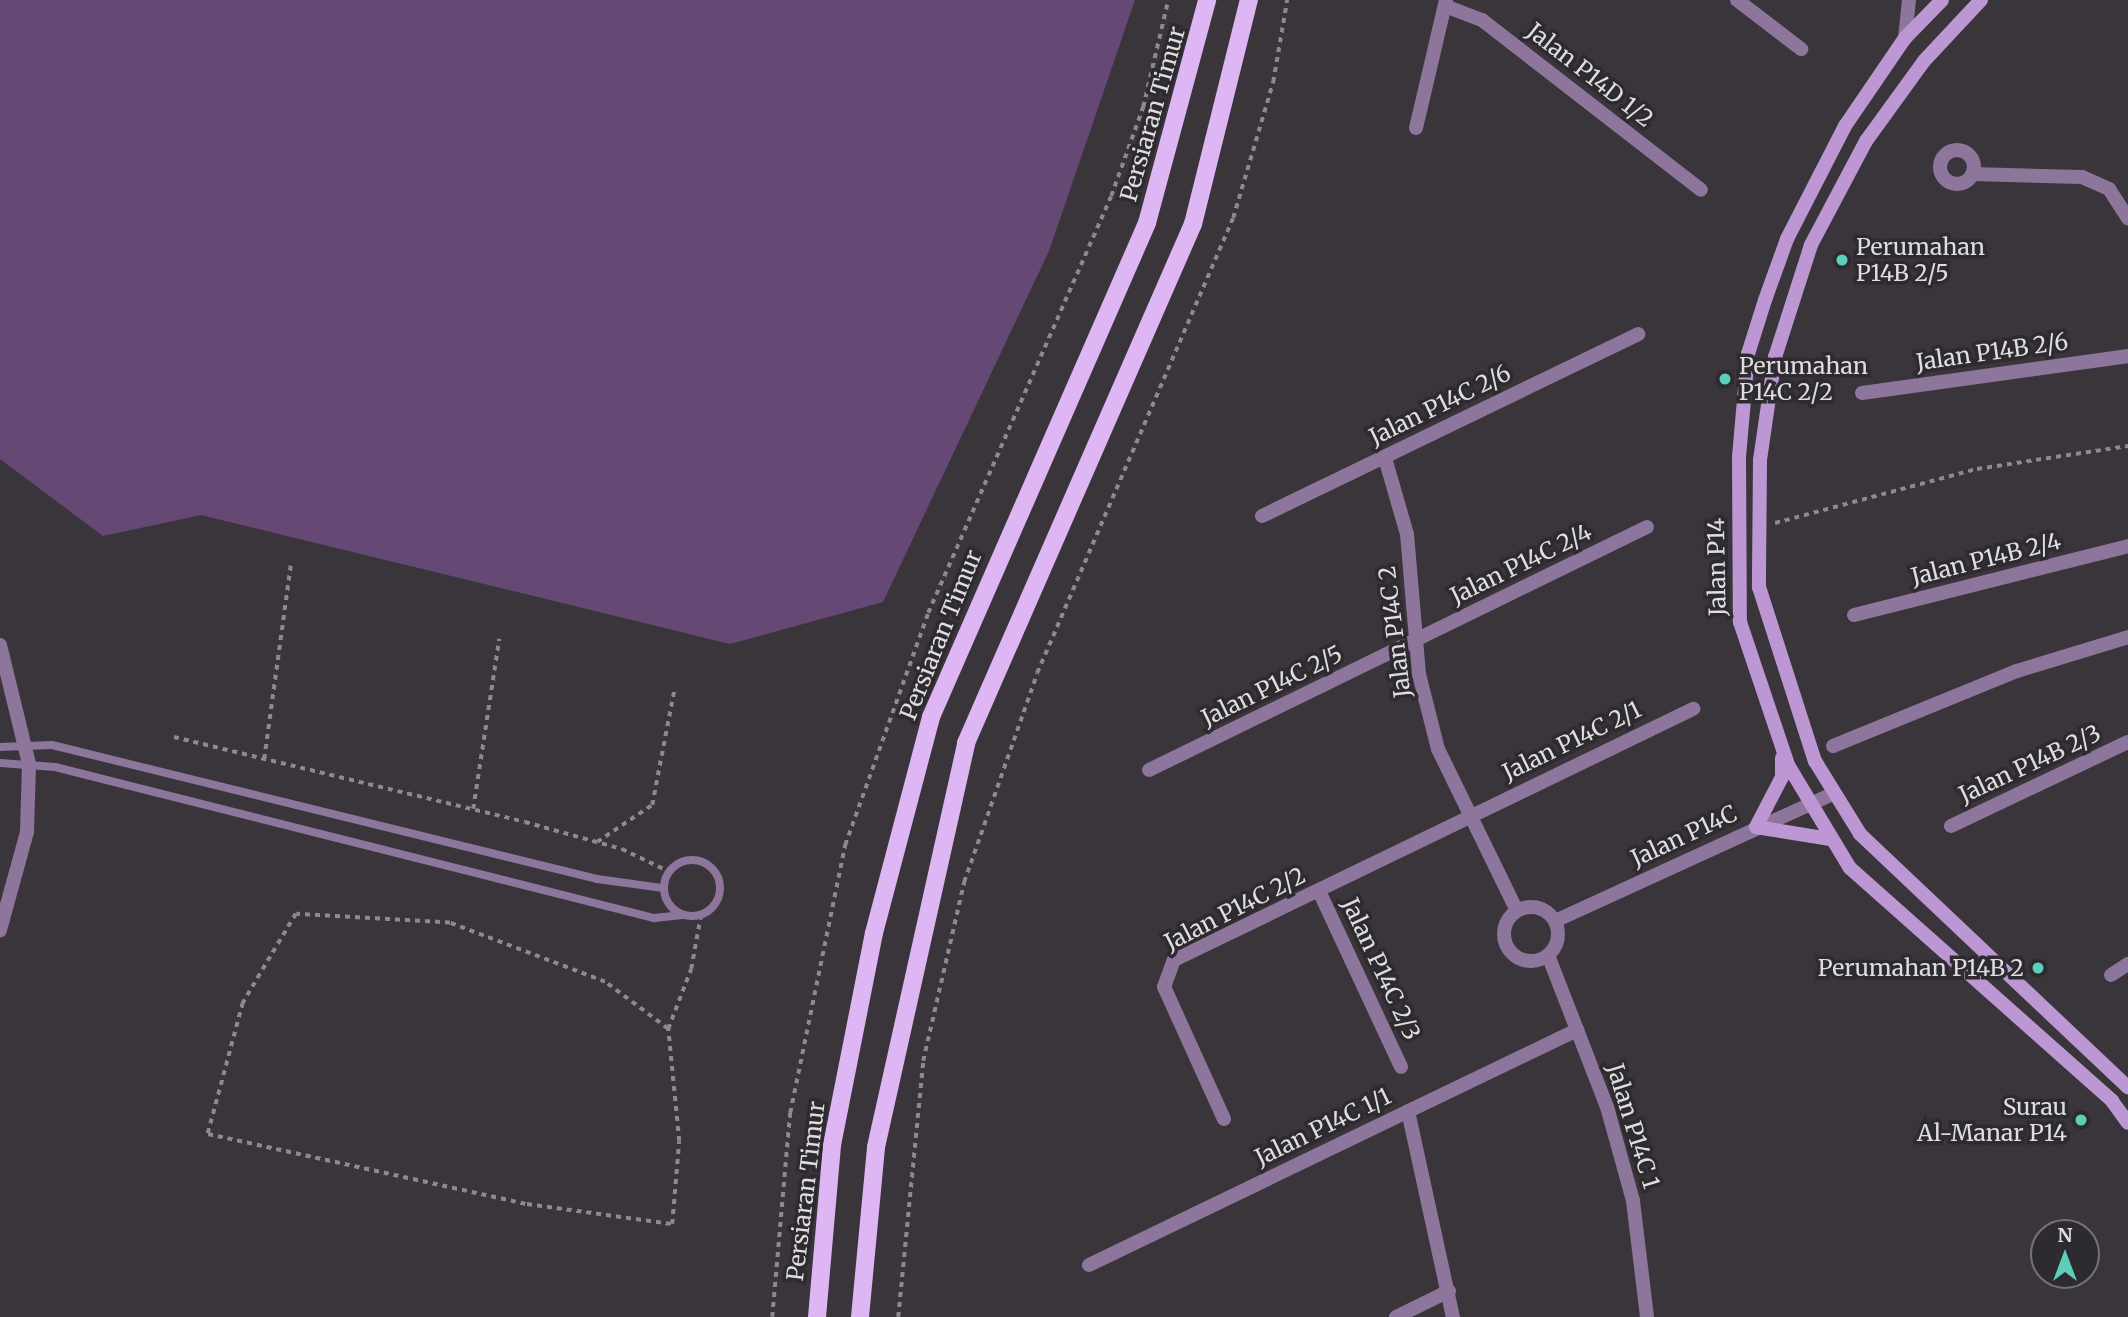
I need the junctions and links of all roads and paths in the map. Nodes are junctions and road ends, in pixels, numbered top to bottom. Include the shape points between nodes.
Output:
1 (1168, 0) edge
2 (1207, 0) edge
3 (1249, 0) edge
4 (1287, 0) edge
5 (1737, 0) edge
6 (1909, 0) edge
7 (1942, 0) edge
8 (1981, 0) edge
9 (1446, 3) edge
10 (1905, 38) junction
11 (1801, 49) dead end
12 (1416, 128) dead end
13 (1972, 174) dead end
14 (1701, 190) dead end
15 (2127, 212) edge
16 (1639, 334) dead end
17 (2128, 356) edge
18 (1862, 393) dead end
19 (2128, 446) edge
20 (1385, 457) junction
21 (1262, 516) dead end
22 (1785, 523) dead end
23 (1647, 527) dead end
24 (2128, 546) edge
25 (290, 563) dead end
26 (1854, 615) dead end
27 (2128, 637) edge
28 (499, 639) dead end
29 (1415, 642) junction
30 (0, 645) edge
31 (674, 691) dead end
32 (1693, 709) dead end
33 (174, 737) dead end
34 (2128, 742) edge
35 (27, 744) junction
36 (1833, 746) dead end
37 (0, 747) edge
38 (1783, 748) junction
39 (264, 759) junction
40 (0, 763) edge
41 (29, 764) junction
42 (1149, 770) dead end
43 (1832, 794) junction
44 (1807, 805) junction
45 (473, 809) junction
46 (1471, 816) junction
47 (1756, 827) junction
48 (1951, 827) dead end
49 (1829, 839) junction
50 (597, 842) junction
51 (668, 871) junction
52 (663, 888) junction
53 (1319, 891) junction
54 (1517, 911) junction
55 (683, 915) junction
56 (701, 915) junction
57 (1555, 921) junction
58 (0, 930) edge
59 (1548, 955) junction
60 (2128, 964) edge
61 (2111, 975) dead end
62 (668, 1029) junction
63 (1577, 1030) junction
64 (1401, 1067) dead end
65 (2128, 1087) edge
66 (1408, 1111) junction
67 (1224, 1119) dead end
68 (2128, 1123) edge
69 (1089, 1265) dead end
70 (1449, 1291) junction
71 (772, 1317) edge
72 (817, 1317) edge
73 (860, 1317) edge
74 (898, 1317) edge
75 (1396, 1317) edge
76 (1453, 1317) edge
77 (1647, 1317) edge

1 - 71 path via 1143,107 1111,196 928,613 845,845 790,1113
2 - 72 main road, Persiaran Timur via 1203,37 1147,223 931,717 874,933 832,1145
3 - 73 main road via 1192,224 966,743 876,1147
4 - 74 path via 1273,82 1233,218 1037,673 964,882 923,1061
5 - 11 street
6 - 10 street
7 - 10 main road, Jalan P14
8 - 43 main road, Jalan P14 via 1924,61 1837,189 1811,245 1775,357 1760,460 1759,587 1774,649
9 - 12 street
9 - 14 street, Jalan P14D 1/2 via 1482,20
10 - 38 main road, Jalan P14 via 1815,179 1787,239 1748,354 1736,588 1748,654
13 - 15 street via 2082,177 2109,189
16 - 20 street, Jalan P14C 2/6
17 - 18 street, Jalan P14B 2/6
19 - 22 path via 1977,469
20 - 21 street, Jalan P14C 2/6
20 - 29 street, Jalan P14C 2 via 1407,534
23 - 29 street, Jalan P14C 2/4
24 - 26 street, Jalan P14B 2/4
25 - 39 path
27 - 36 street via 2017,671
28 - 45 path
29 - 42 street, Jalan P14C 2/5
29 - 46 street, Jalan P14C 2 via 1438,749
30 - 35 street
31 - 50 path via 652,805
32 - 46 street, Jalan P14C 2/1
33 - 39 path
34 - 48 street, Jalan P14B 2/3
35 - 37 lane
35 - 41 street
35 - 52 lane via 52,745 597,879
38 - 44 main road, Jalan P14
38 - 47 main road via 1782,777
39 - 45 path
40 - 41 lane
41 - 55 lane via 654,918
41 - 58 street via 27,832
43 - 44 street, Jalan P14C
43 - 65 main road, Jalan P14 via 1877,855
44 - 47 street, Jalan P14C
44 - 49 main road, Jalan P14
45 - 50 path
46 - 53 street, Jalan P14C 2/2
46 - 54 street, Jalan P14C 2
47 - 49 main road
47 - 57 street, Jalan P14C
49 - 68 main road, Jalan P14 via 1850,868 2112,1101
50 - 51 path
51 - 52 lane
51 - 56 lane via 682,861 700,860 715,871 718,896
52 - 55 lane via 668,905
53 - 64 street, Jalan P14C 2/3
53 - 67 street, Jalan P14C 2/2 via 1174,960 1165,972 1164,987
54 - 57 street via 1534,907
54 - 59 street via 1504,933 1509,949 1523,960
55 - 56 lane
56 - 62 path via 691,969
57 - 59 street via 1558,939
59 - 63 street, Jalan P14C 1
60 - 61 street
62 - 62 path via 679,1141 672,1224 527,1204 208,1134 243,1003 296,914 450,923 605,982
63 - 66 street, Jalan P14C 1/1
63 - 77 street, Jalan P14C 1 via 1633,1201
66 - 69 street, Jalan P14C 1/1
66 - 70 street
70 - 75 street
70 - 76 street

